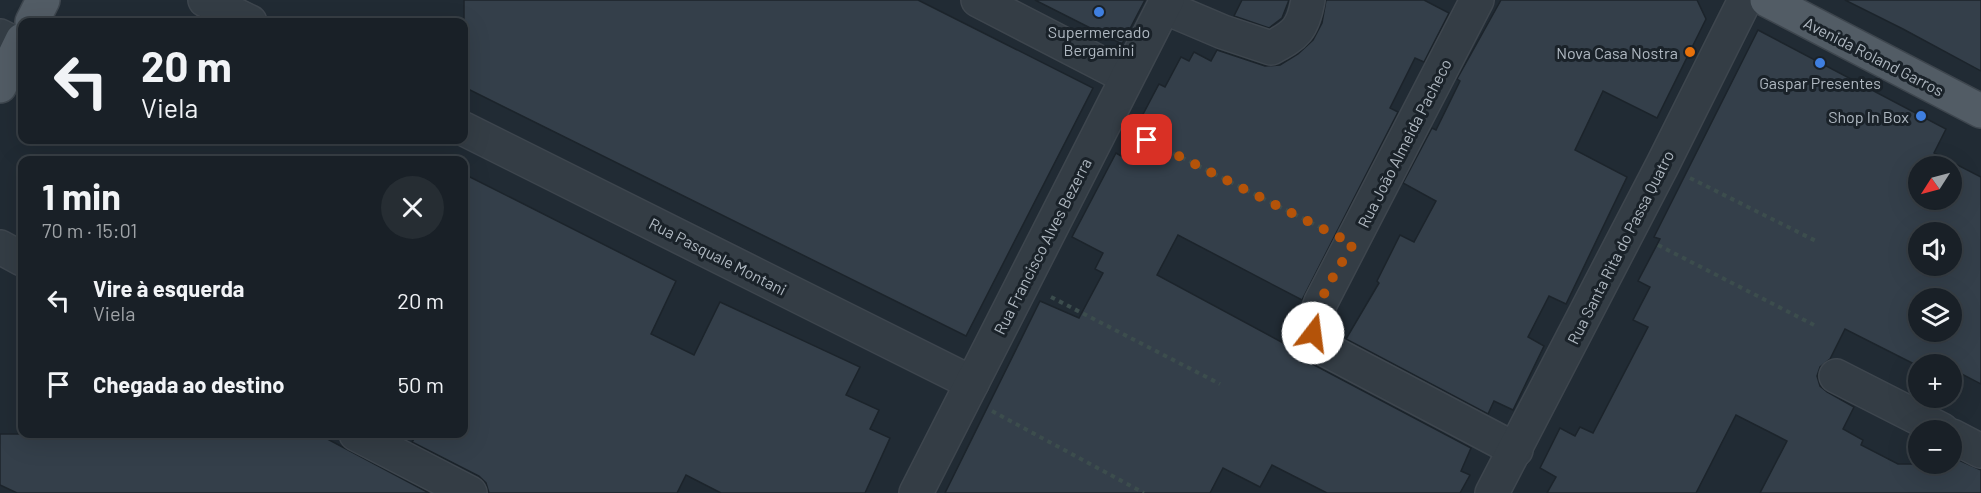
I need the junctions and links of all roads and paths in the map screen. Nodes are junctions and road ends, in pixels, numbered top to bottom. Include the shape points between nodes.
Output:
1 (43, 0) edge
2 (205, 0) edge
3 (978, 0) edge
4 (1308, 0) edge
5 (1477, 0) edge
6 (1745, 0) edge
7 (1767, 0) edge
8 (1166, 3) edge
9 (30, 18) edge
10 (242, 18) edge
11 (18, 36) edge
12 (1127, 77) junction
13 (0, 86) edge
14 (1981, 111) edge
15 (1106, 119) junction
16 (468, 131) edge
17 (1663, 164) junction
18 (1628, 230) junction
19 (1816, 241) dead end
20 (1353, 244) junction
21 (0, 247) edge
22 (18, 257) edge
23 (1024, 282) junction
24 (1814, 325) dead end
25 (1836, 376) dead end
26 (972, 383) junction
27 (1220, 384) dead end
28 (1922, 420) edge
29 (364, 438) edge
30 (1962, 441) edge
31 (1516, 450) junction
32 (1981, 451) edge
33 (470, 493) edge
34 (916, 493) edge
35 (1144, 493) edge
36 (1492, 493) edge

1 - 9 main road
2 - 10 street
3 - 12 street
4 - 8 street via 1306,14 1294,36 1271,48 1223,32
5 - 20 street, Rua João Almeida Pacheco
6 - 17 street, Rua Santa Rita do Passa Quatro
7 - 14 main road, Avenida Roland Garros
8 - 12 street, Rua Francisco Alves Bezerra
11 - 13 main road
12 - 15 street, Rua Francisco Alves Bezerra
15 - 20 path
15 - 23 street, Rua Francisco Alves Bezerra
16 - 26 street, Rua Pasquale Montani
17 - 18 street, Rua Santa Rita do Passa Quatro
17 - 19 path
18 - 24 path
18 - 31 street, Rua Santa Rita do Passa Quatro
20 - 31 street, Rua João Almeida Pacheco via 1313,323 1313,333 1321,346
21 - 22 street
23 - 26 street, Rua Francisco Alves Bezerra
23 - 27 path
25 - 28 street
26 - 34 street, Rua Francisco Alves Bezerra
26 - 35 path via 982,405
29 - 33 street
30 - 32 street
31 - 36 street, Rua Santa Rita do Passa Quatro

